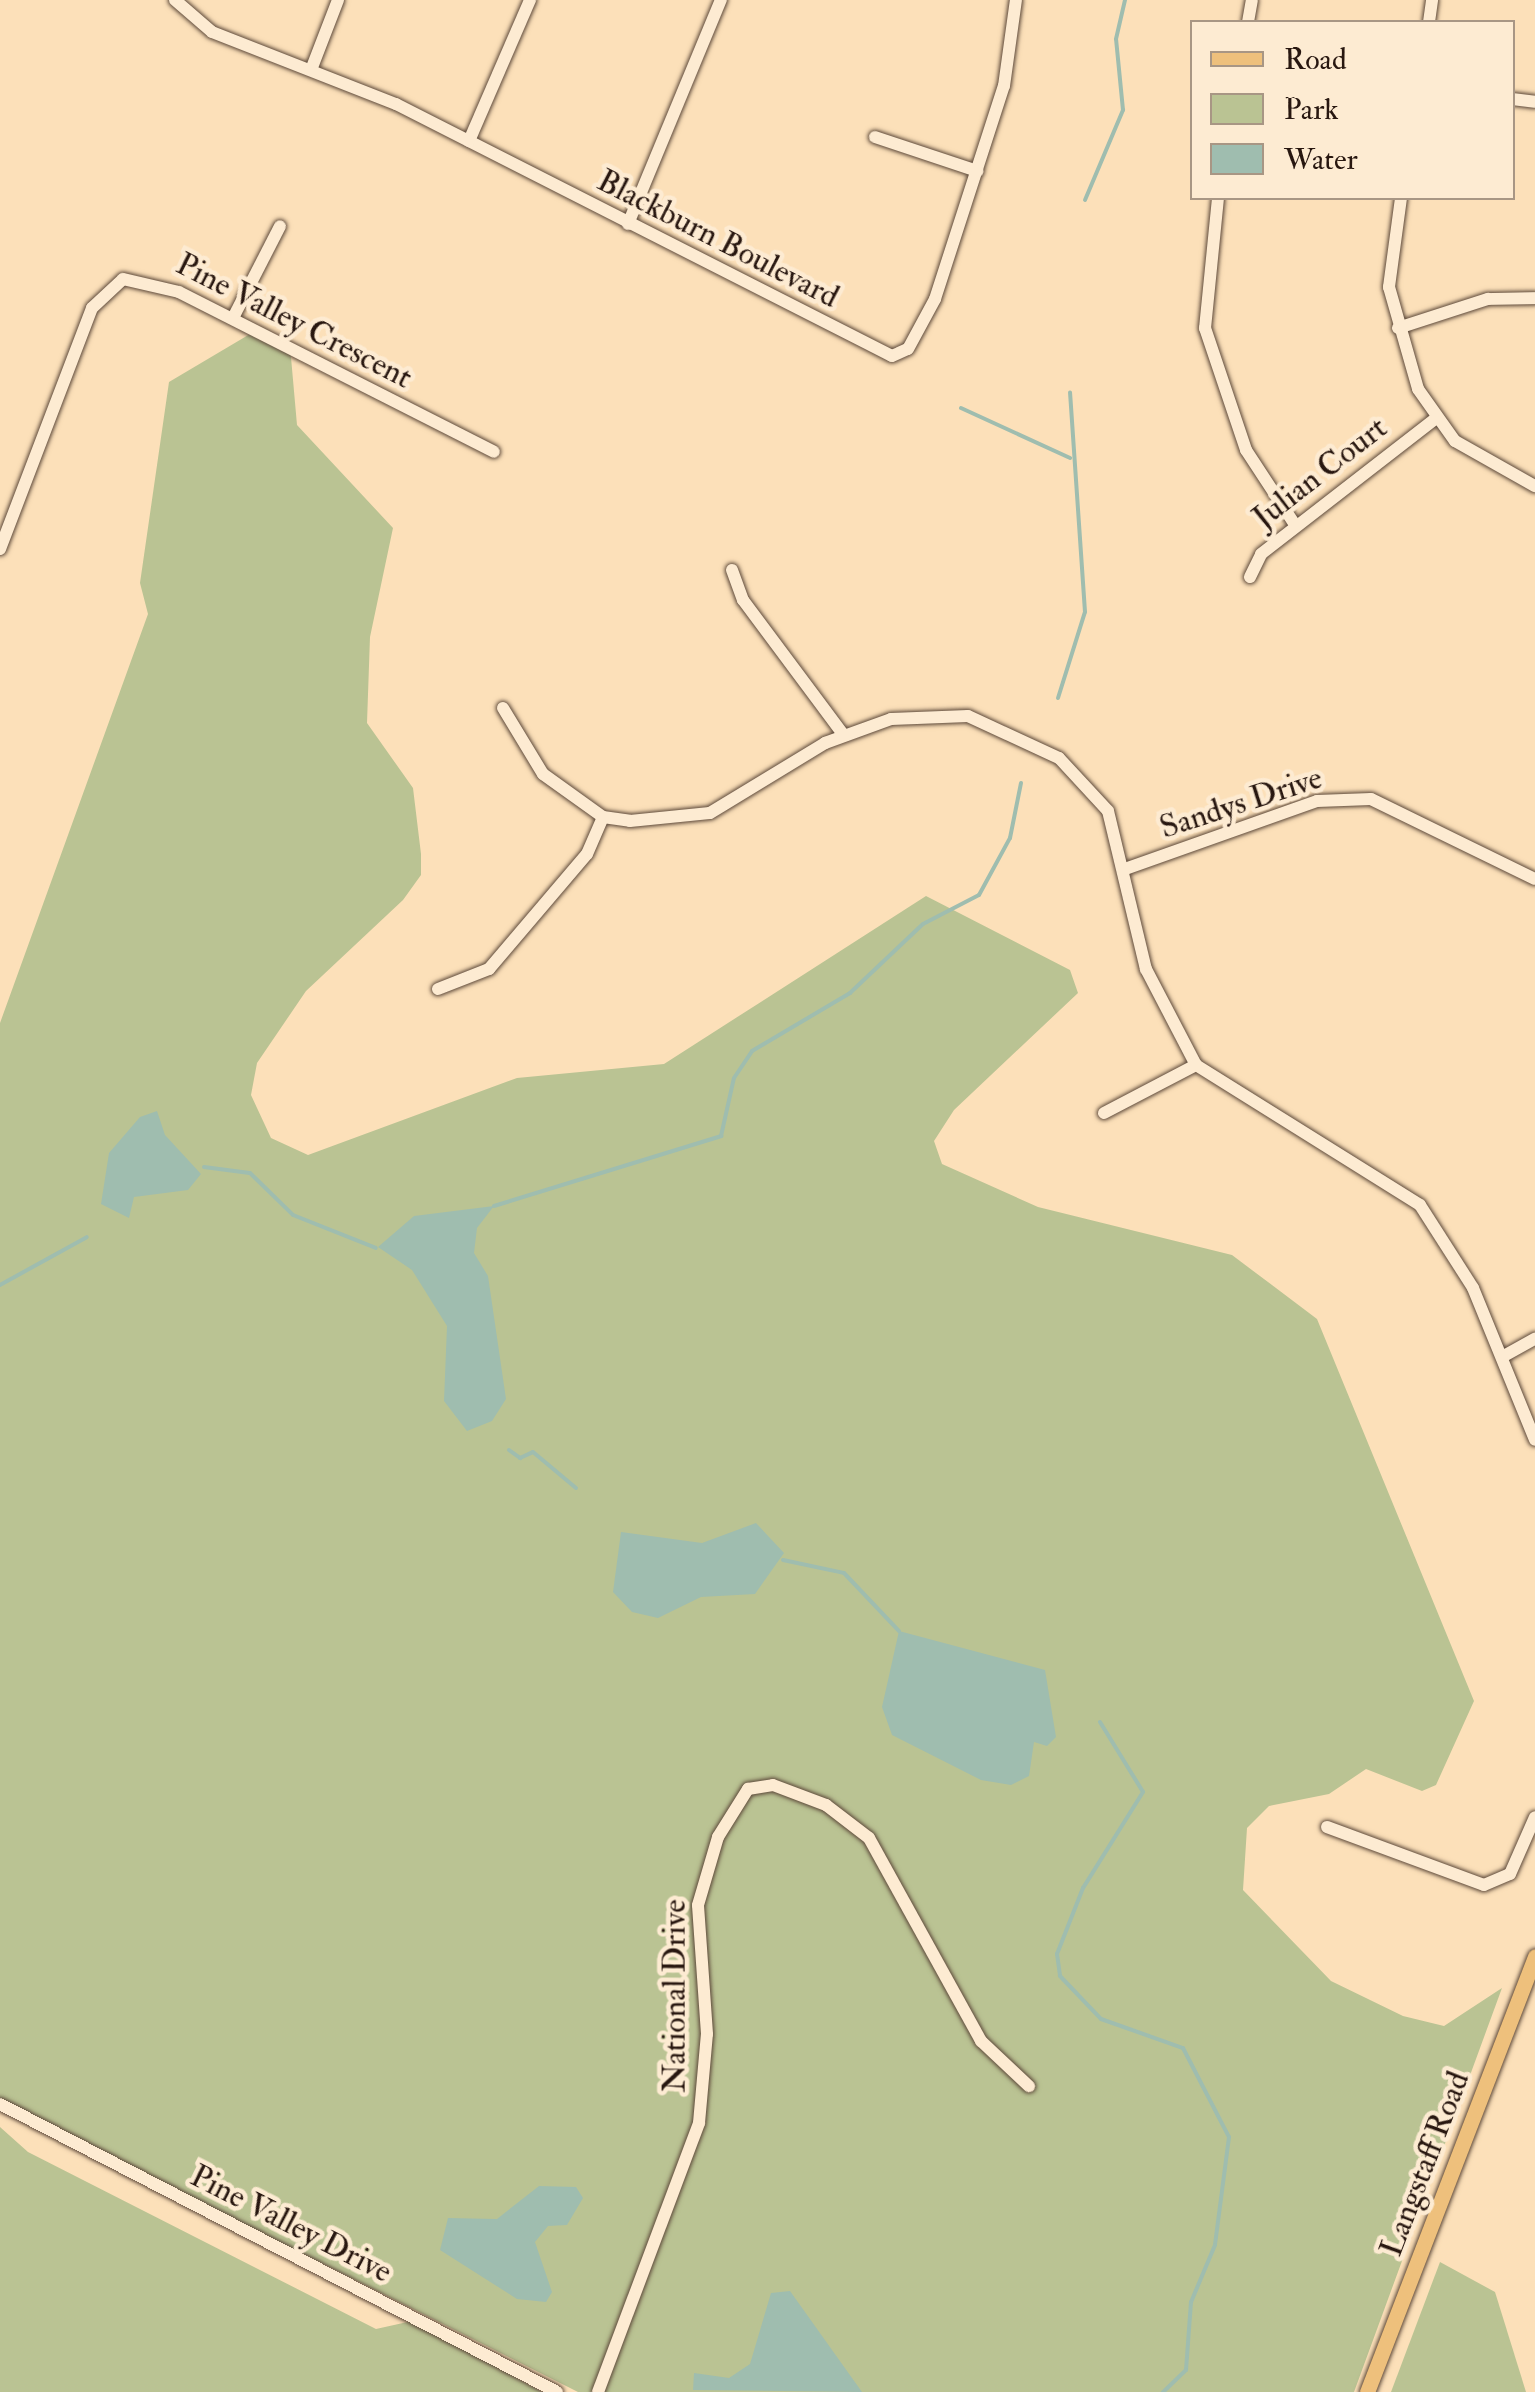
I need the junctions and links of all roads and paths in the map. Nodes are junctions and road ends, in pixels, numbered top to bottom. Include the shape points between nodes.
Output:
1 (175, 0) edge
2 (338, 0) edge
3 (530, 0) edge
4 (720, 0) edge
5 (1016, 0) edge
6 (311, 70) junction
7 (875, 138) dead end
8 (469, 142) junction
9 (977, 171) junction
10 (1218, 200) edge
11 (1401, 200) edge
12 (628, 224) junction
13 (280, 226) dead end
14 (1535, 298) edge
15 (233, 318) junction
16 (1398, 328) junction
17 (1434, 420) junction
18 (494, 452) dead end
19 (1535, 486) edge
20 (1296, 525) junction
21 (0, 549) edge
22 (732, 570) dead end
23 (1250, 577) dead end
24 (503, 708) dead end
25 (843, 734) junction
26 (603, 818) junction
27 (1125, 869) junction
28 (1535, 878) edge
29 (438, 988) dead end
30 (1196, 1066) junction
31 (1104, 1113) dead end
32 (1535, 1339) edge
33 (1502, 1357) junction
34 (1535, 1440) edge
35 (1535, 1817) edge
36 (1327, 1827) dead end
37 (1535, 1956) edge
38 (1028, 2086) dead end
39 (0, 2104) edge
40 (557, 2392) edge
41 (598, 2392) edge
42 (1367, 2392) edge

1 - 6 street, Blackburn Boulevard via 212,32
2 - 6 street
3 - 8 street
4 - 12 street
5 - 9 street, Blackburn Boulevard via 1008,71
6 - 8 street, Blackburn Boulevard
7 - 9 street
8 - 12 street, Blackburn Boulevard
9 - 12 street, Blackburn Boulevard via 932,308 896,356
10 - 20 street via 1205,328 1246,450
11 - 16 street via 1389,273
13 - 15 street
14 - 16 street via 1488,299
15 - 18 street, Pine Valley Crescent
15 - 21 street, Pine Valley Crescent via 148,278 102,292
16 - 17 street
17 - 19 street
17 - 20 street, Julian Court
20 - 23 street, Julian Court via 1260,554
22 - 25 street via 743,600
24 - 26 street via 543,774
25 - 26 street via 710,812 671,822
25 - 27 street via 938,714 1018,734 1089,785
26 - 29 street via 587,854 489,969
27 - 28 street, Sandys Drive via 1317,802 1370,798
27 - 30 street via 1146,969
30 - 31 street
30 - 33 street via 1420,1205 1454,1249
32 - 33 street
33 - 34 street
35 - 36 street via 1510,1874 1484,1885
37 - 42 main road, Langstaff Road
38 - 41 street, National Drive via 981,2040 870,1838 826,1805 773,1785 748,1788 718,1838 698,1905 707,2034 699,2123
39 - 40 street, Pine Valley Drive

